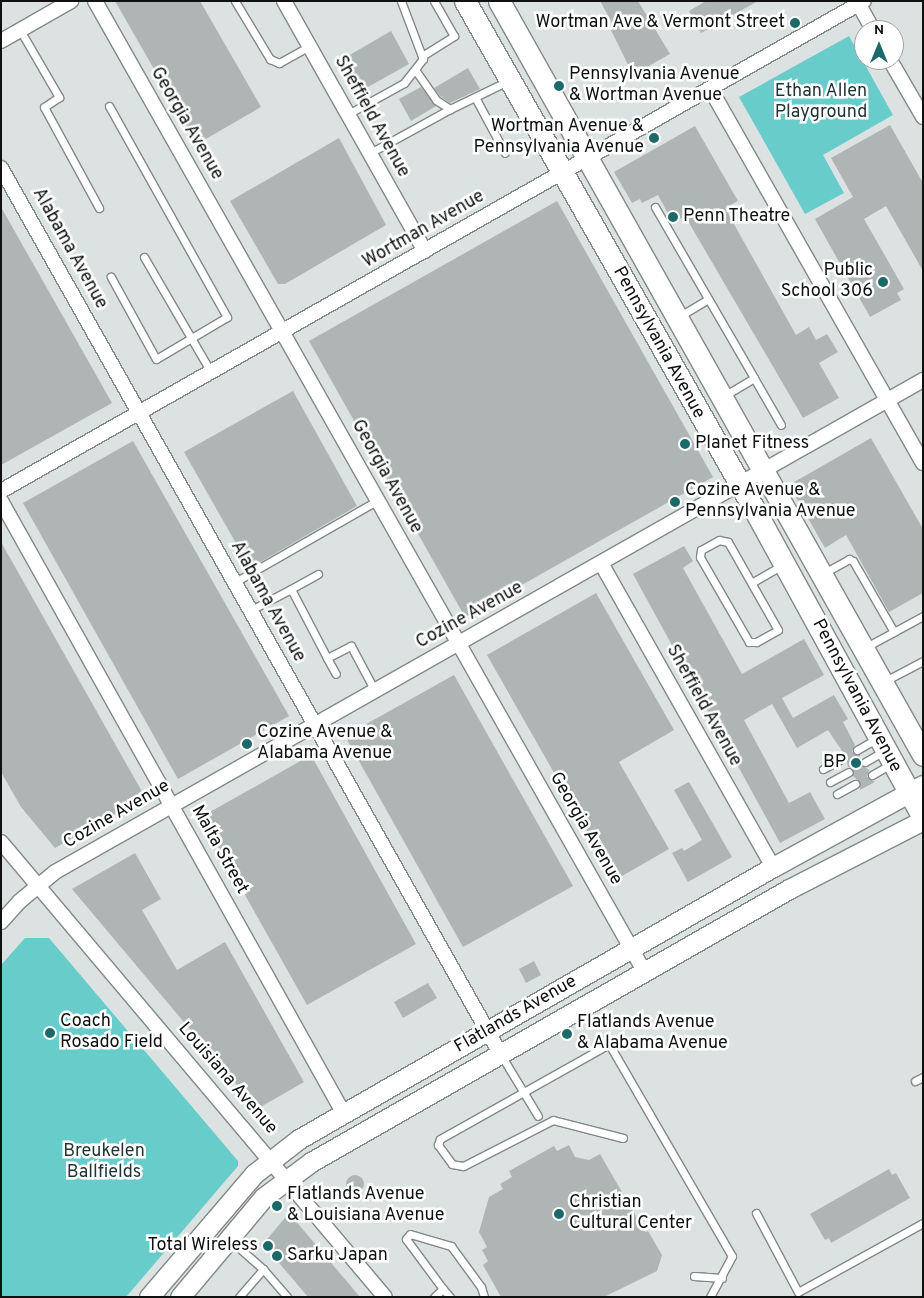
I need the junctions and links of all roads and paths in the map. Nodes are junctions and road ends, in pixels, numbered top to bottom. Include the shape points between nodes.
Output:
1 (71, 1) edge
2 (95, 1) edge
3 (235, 1) edge
4 (284, 1) edge
5 (401, 1) edge
6 (434, 1) edge
7 (465, 1) edge
8 (499, 1) edge
9 (860, 2) edge
10 (869, 20) edge
11 (20, 30) junction
12 (1, 41) edge
13 (310, 46) junction
14 (422, 56) junction
15 (896, 70) edge
16 (416, 71) junction
17 (510, 80) junction
18 (711, 90) junction
19 (476, 99) junction
20 (109, 106) dead end
21 (450, 109) junction
22 (348, 114) junction
23 (923, 117) edge
24 (370, 153) junction
25 (504, 153) dead end
26 (589, 159) junction
27 (1, 168) edge
28 (563, 173) junction
29 (655, 207) dead end
30 (99, 208) dead end
31 (425, 251) junction
32 (144, 258) dead end
33 (111, 277) dead end
34 (708, 299) junction
35 (677, 318) junction
36 (283, 332) junction
37 (192, 339) junction
38 (211, 372) junction
39 (754, 378) junction
40 (923, 380) edge
41 (722, 398) junction
42 (886, 400) junction
43 (140, 413) junction
44 (781, 425) dead end
45 (923, 463) edge
46 (764, 473) junction
47 (738, 486) junction
48 (1, 491) edge
49 (378, 500) junction
50 (1, 501) edge
51 (601, 563) junction
52 (784, 564) junction
53 (318, 574) dead end
54 (820, 575) junction
55 (235, 582) junction
56 (753, 582) junction
57 (291, 588) junction
58 (251, 610) junction
59 (923, 616) edge
60 (894, 632) junction
61 (458, 644) junction
62 (861, 650) junction
63 (327, 658) junction
64 (923, 661) edge
65 (336, 674) dead end
66 (881, 683) junction
67 (375, 691) junction
68 (315, 725) junction
69 (857, 750) dead end
70 (886, 750) junction
71 (923, 755) edge
72 (842, 758) dead end
73 (865, 762) dead end
74 (823, 769) dead end
75 (849, 772) dead end
76 (872, 775) dead end
77 (830, 782) dead end
78 (856, 784) dead end
79 (916, 789) edge
80 (838, 794) dead end
81 (172, 805) junction
82 (923, 816) edge
83 (923, 820) edge
84 (1, 842) edge
85 (773, 867) junction
86 (37, 886) junction
87 (1, 922) edge
88 (631, 948) junction
89 (644, 971) junction
90 (488, 1032) junction
91 (501, 1055) junction
92 (923, 1077) edge
93 (915, 1081) dead end
94 (524, 1091) junction
95 (344, 1114) junction
96 (538, 1116) dead end
97 (623, 1138) dead end
98 (272, 1160) junction
99 (287, 1179) junction
100 (756, 1213) dead end
101 (923, 1223) edge
102 (229, 1238) junction
103 (264, 1269) junction
104 (694, 1276) dead end
105 (722, 1278) junction
106 (443, 1289) junction
107 (149, 1297) edge
108 (180, 1297) edge
109 (238, 1297) edge
110 (287, 1297) edge
111 (385, 1297) edge
112 (434, 1297) edge
113 (450, 1297) edge
114 (484, 1297) edge
115 (710, 1297) edge

1 - 11 street
2 - 36 street, Georgia Avenue
3 - 13 lane via 270,59 279,63
4 - 13 street, Sheffield Avenue
5 - 14 lane
6 - 14 lane via 454,36
7 - 17 main road, Pennsylvania Avenue
8 - 26 main road, Pennsylvania Avenue
9 - 10 street
9 - 18 street, Wortman Avenue
11 - 12 street
11 - 30 lane via 59,97 44,107
13 - 22 street, Sheffield Avenue
14 - 16 lane
15 - 23 street
16 - 21 lane via 436,100
16 - 22 lane via 404,83
17 - 19 lane
17 - 28 main road, Pennsylvania Avenue
18 - 26 street, Wortman Avenue
18 - 42 street
19 - 21 lane
19 - 25 lane
20 - 37 lane via 227,317
21 - 24 lane
22 - 24 street, Sheffield Avenue
24 - 31 street, Sheffield Avenue
26 - 28 street, Wortman Avenue
26 - 35 main road, Pennsylvania Avenue
27 - 43 street, Alabama Avenue
28 - 31 street, Wortman Avenue
28 - 47 main road, Pennsylvania Avenue
29 - 34 lane
31 - 36 street, Wortman Avenue
32 - 37 lane
33 - 37 lane via 156,359
34 - 35 lane
34 - 39 lane
35 - 41 main road, Pennsylvania Avenue
36 - 38 street, Wortman Avenue
36 - 49 street, Georgia Avenue
37 - 38 lane
38 - 43 street, Wortman Avenue
39 - 41 lane
39 - 44 lane
40 - 42 street, Cozine Avenue
41 - 46 main road, Pennsylvania Avenue
42 - 45 street
42 - 46 street, Cozine Avenue
43 - 48 street, Wortman Avenue
43 - 55 street, Alabama Avenue
46 - 47 street, Cozine Avenue
46 - 54 main road, Pennsylvania Avenue
47 - 51 street, Cozine Avenue
47 - 52 main road, Pennsylvania Avenue
49 - 55 lane
49 - 61 street, Georgia Avenue
50 - 81 street, Malta Street
51 - 61 street, Cozine Avenue
51 - 85 street, Sheffield Avenue
52 - 56 lane
52 - 70 main road, Pennsylvania Avenue
53 - 57 lane
54 - 60 lane via 849,559 853,561
54 - 62 main road, Pennsylvania Avenue
55 - 58 street, Alabama Avenue
56 - 56 lane via 728,542 719,540 702,550 700,557 750,642 778,630
57 - 58 lane
57 - 63 lane
58 - 68 street, Alabama Avenue
59 - 60 lane
60 - 62 lane
61 - 67 street, Cozine Avenue
61 - 88 street, Georgia Avenue
62 - 66 main road, Pennsylvania Avenue
63 - 65 lane
63 - 67 lane via 351,646
64 - 66 lane
66 - 71 main road, Pennsylvania Avenue
67 - 68 street, Cozine Avenue
68 - 81 street, Cozine Avenue
68 - 90 street, Alabama Avenue
69 - 70 lane
70 - 73 lane
70 - 76 lane
70 - 79 main road, Pennsylvania Avenue
72 - 74 lane
75 - 77 lane
78 - 80 lane
79 - 82 main road, Pennsylvania Avenue
79 - 85 main road, Flatlands Avenue
81 - 86 street, Cozine Avenue
81 - 95 street, Malta Street
83 - 89 main road, Flatlands Avenue via 788,889
84 - 86 street, Louisiana Avenue
85 - 88 main road, Flatlands Avenue
86 - 87 street, Cozine Avenue
86 - 98 street, Louisiana Avenue
88 - 89 street, Georgia Avenue
88 - 90 main road, Flatlands Avenue
89 - 91 main road, Flatlands Avenue
90 - 91 street, Alabama Avenue
90 - 95 main road, Flatlands Avenue
91 - 94 lane
91 - 99 main road, Flatlands Avenue via 311,1162
92 - 93 lane
94 - 96 lane
94 - 97 lane via 440,1139 438,1144 449,1161 463,1166 553,1120
94 - 105 lane via 605,1045 613,1047 732,1256
95 - 98 main road, Flatlands Avenue via 299,1139
98 - 99 street, Louisiana Avenue
98 - 107 main road, Flatlands Avenue via 254,1174
99 - 102 main road, Flatlands Avenue via 264,1197
99 - 111 street, Louisiana Avenue
100 - 101 lane via 798,1292
102 - 103 lane
102 - 108 main road, Flatlands Avenue
103 - 109 lane
103 - 110 lane
104 - 105 lane
105 - 115 lane
106 - 112 lane
106 - 113 lane
106 - 114 lane via 407,1236 413,1234 452,1246 481,1287

